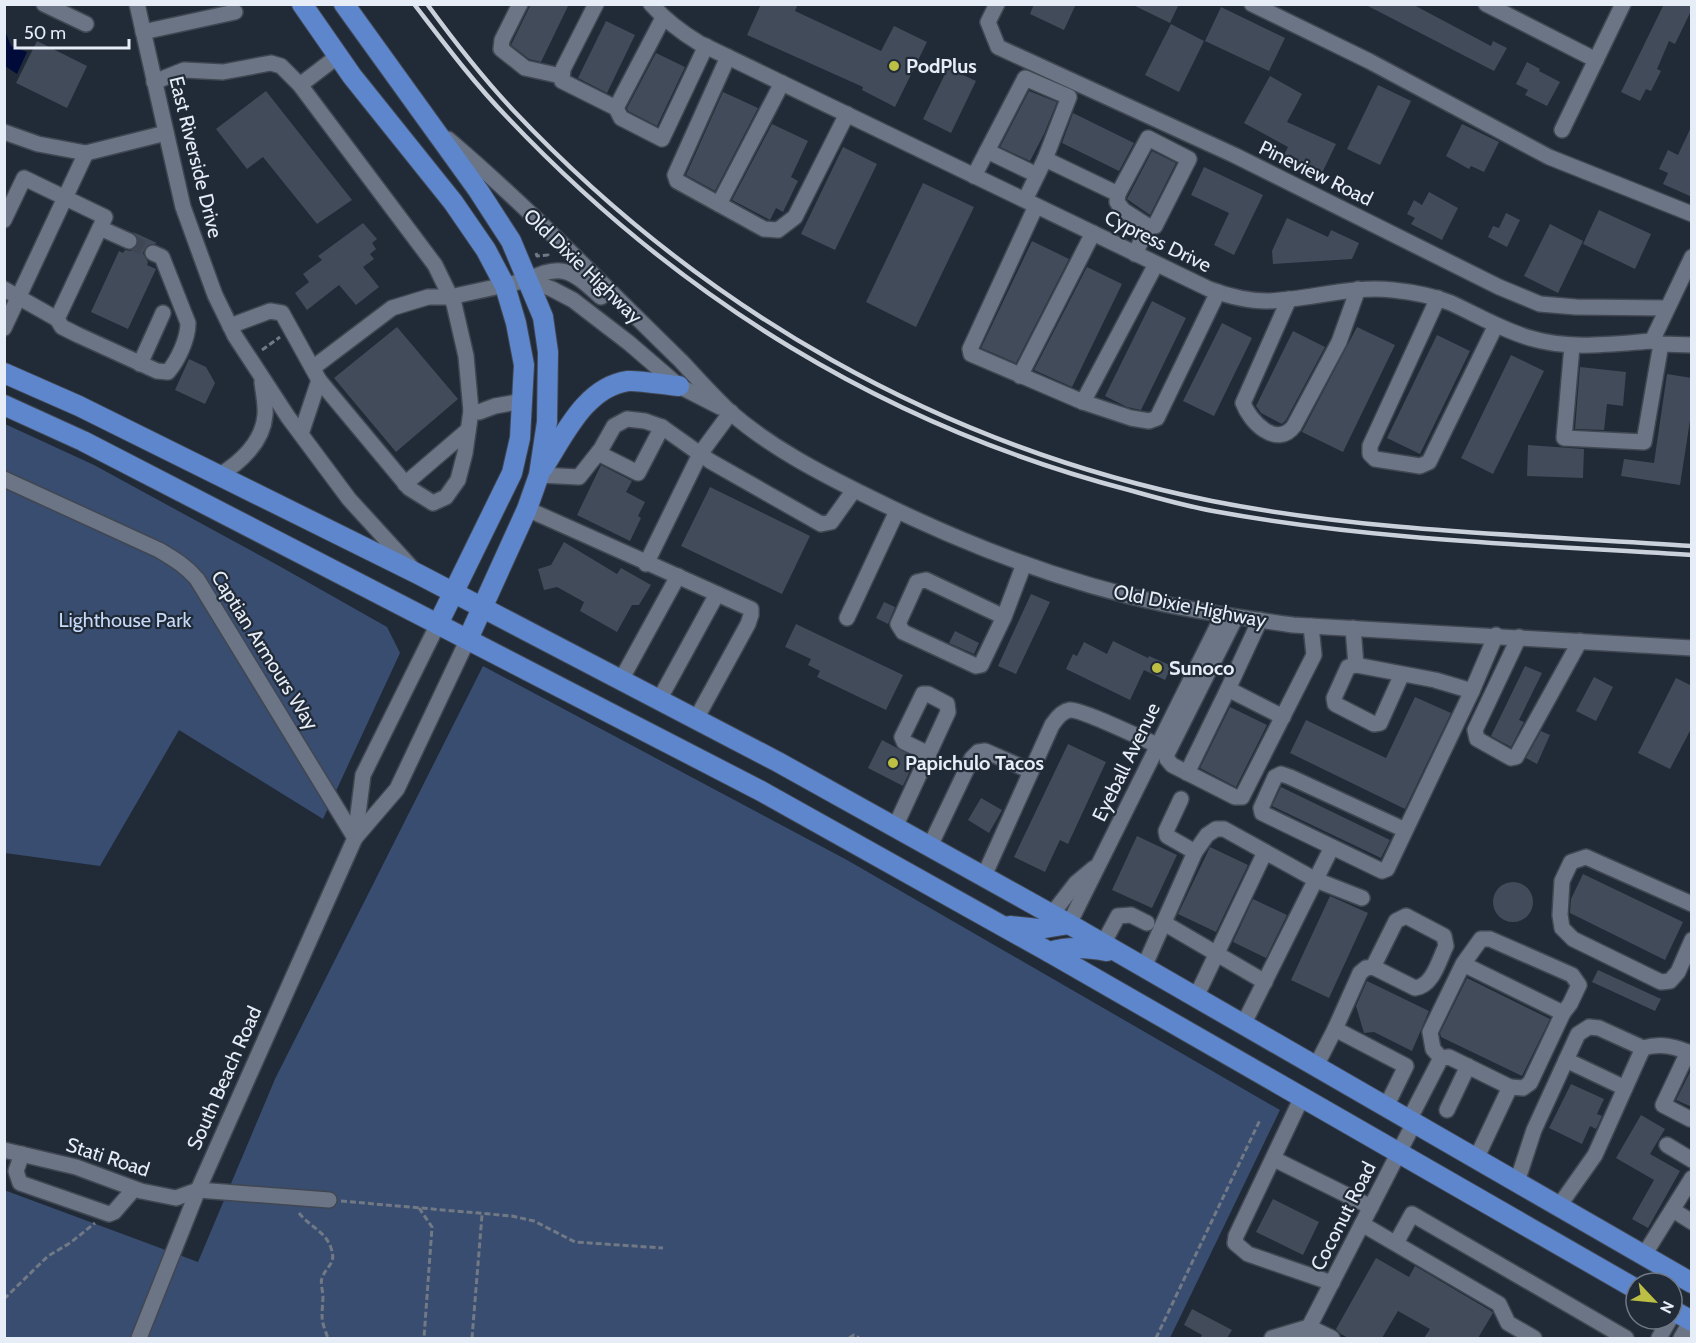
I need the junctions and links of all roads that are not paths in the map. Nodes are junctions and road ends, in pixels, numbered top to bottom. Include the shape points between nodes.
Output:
1 (44, 4) edge
2 (137, 4) edge
3 (302, 4) edge
4 (344, 4) edge
5 (520, 4) edge
6 (596, 4) edge
7 (651, 4) edge
8 (997, 4) edge
9 (1252, 4) edge
10 (1486, 4) edge
11 (1623, 4) edge
12 (235, 12) dead end
13 (663, 18) junction
14 (86, 24) dead end
15 (143, 32) junction
16 (706, 46) junction
17 (338, 56) junction
18 (728, 57) junction
19 (1596, 60) junction
20 (561, 76) junction
21 (154, 82) junction
22 (782, 83) junction
23 (300, 85) junction
24 (616, 108) junction
25 (847, 114) junction
26 (431, 124) junction
27 (1562, 130) dead end
28 (4, 132) edge
29 (166, 133) junction
30 (987, 151) junction
31 (86, 153) junction
32 (1045, 159) junction
33 (1037, 175) junction
34 (974, 176) junction
35 (1118, 194) junction
36 (66, 198) junction
37 (1031, 203) junction
38 (719, 204) junction
39 (1692, 214) edge
40 (4, 219) edge
41 (1148, 226) junction
42 (100, 228) junction
43 (1093, 233) junction
44 (129, 241) tunnel mouth
45 (153, 253) tunnel mouth
46 (1135, 254) junction
47 (1692, 257) edge
48 (1156, 264) junction
49 (528, 280) junction
50 (505, 286) junction
51 (4, 288) edge
52 (1358, 289) junction
53 (1218, 292) junction
54 (19, 296) junction
55 (450, 297) junction
56 (1438, 298) junction
57 (1289, 299) junction
58 (1667, 308) junction
59 (163, 313) dead end
60 (57, 319) junction
61 (1496, 325) junction
62 (230, 326) junction
63 (4, 328) edge
64 (1656, 343) junction
65 (664, 345) junction
66 (1692, 345) edge
67 (1572, 346) junction
68 (140, 364) junction
69 (4, 373) edge
70 (316, 374) junction
71 (1020, 376) junction
72 (262, 379) junction
73 (679, 386) junction
74 (523, 401) junction
75 (1083, 402) junction
76 (4, 405) edge
77 (471, 411) junction
78 (730, 412) junction
79 (662, 427) junction
80 (468, 430) junction
81 (300, 434) junction
82 (598, 453) junction
83 (700, 454) junction
84 (538, 475) junction
85 (218, 476) junction
86 (4, 479) edge
87 (405, 484) junction
88 (854, 490) junction
89 (526, 509) junction
90 (897, 511) junction
91 (646, 564) junction
92 (1024, 564) junction
93 (418, 574) junction
94 (678, 576) junction
95 (454, 592) junction
96 (717, 594) junction
97 (482, 608) junction
98 (1229, 616) junction
99 (1004, 617) junction
100 (847, 618) dead end
101 (1260, 620) junction
102 (438, 624) junction
103 (1311, 626) junction
104 (1353, 628) junction
105 (1496, 635) junction
106 (1519, 637) junction
107 (468, 639) junction
108 (1580, 641) junction
109 (1692, 648) edge
110 (1356, 665) junction
111 (1402, 674) junction
112 (621, 680) junction
113 (1228, 689) junction
114 (1472, 692) junction
115 (659, 700) junction
116 (1282, 717) junction
117 (696, 719) junction
118 (1157, 746) junction
119 (928, 754) dead end
120 (1031, 771) junction
121 (1187, 773) junction
122 (1181, 799) dead end
123 (895, 827) junction
124 (1405, 830) junction
125 (354, 838) junction
126 (930, 846) junction
127 (1332, 847) junction
128 (1195, 852) junction
129 (1265, 852) junction
130 (1098, 865) junction
131 (984, 876) junction
132 (1316, 880) junction
133 (1362, 898) dead end
134 (1692, 904) edge
135 (1052, 914) junction
136 (1147, 923) dead end
137 (1164, 923) junction
138 (1070, 924) junction
139 (1002, 925) junction
140 (1692, 940) edge
141 (1111, 948) junction
142 (1049, 952) junction
143 (1217, 953) junction
144 (1463, 964) junction
145 (1144, 967) junction
146 (1373, 967) junction
147 (1264, 982) junction
148 (1196, 997) junction
149 (1563, 1013) junction
150 (1244, 1025) junction
151 (1335, 1029) junction
152 (1643, 1048) junction
153 (1690, 1053) edge
154 (1441, 1058) junction
155 (1566, 1060) junction
156 (1316, 1066) junction
157 (1468, 1066) junction
158 (1510, 1087) junction
159 (1625, 1088) junction
160 (1302, 1097) junction
161 (1386, 1107) junction
162 (1447, 1110) dead end
163 (1690, 1119) dead end
164 (1412, 1122) junction
165 (1667, 1145) dead end
166 (4, 1150) edge
167 (1399, 1153) junction
168 (22, 1154) junction
169 (1274, 1159) junction
170 (1476, 1159) junction
171 (1692, 1160) edge
172 (1692, 1178) edge
173 (1516, 1182) junction
174 (134, 1189) junction
175 (198, 1190) junction
176 (329, 1200) road end
177 (1559, 1206) junction
178 (1371, 1207) junction
179 (1673, 1210) junction
180 (1692, 1222) edge
181 (1362, 1224) junction
182 (1396, 1243) junction
183 (1644, 1255) junction
184 (1624, 1282) edge
185 (1332, 1283) junction
186 (1692, 1283) edge
187 (1691, 1321) edge
188 (1309, 1333) edge
189 (139, 1338) edge
190 (1272, 1338) edge
191 (1332, 1338) edge
192 (1534, 1338) edge
193 (1626, 1338) edge
194 (1681, 1338) edge

1 - 14 street
2 - 15 street, East Riverside Drive
3 - 17 main road
4 - 26 main road, Old Dixie Highway
5 - 20 street via 501,49 525,68
6 - 20 street
7 - 13 street, Cypress Drive
8 - 58 street, Pineview Road via 988,22 998,47 1234,155 1499,287 1540,304
9 - 39 street via 1549,157
10 - 19 street
11 - 19 street
12 - 15 street
13 - 16 street, Cypress Drive
13 - 24 street
15 - 21 street, East Riverside Drive
16 - 18 street, Cypress Drive
16 - 24 street via 662,139 621,118
17 - 23 street
17 - 50 main road via 453,202
18 - 22 street, Cypress Drive
18 - 38 street via 675,175 677,181
19 - 27 street
20 - 24 street via 562,81
21 - 23 street via 184,70 223,72 271,63 281,66
21 - 29 street, East Riverside Drive
22 - 25 street, Cypress Drive
22 - 38 street
23 - 55 street via 435,265
25 - 34 street, Cypress Drive
25 - 38 street via 795,218 787,225 778,230 765,229
26 - 49 main road, Old Dixie Highway via 511,241
26 - 65 street, Old Dixie Highway via 491,176
28 - 31 street via 38,144
29 - 31 street
29 - 62 street, East Riverside Drive via 183,207
30 - 32 street via 1024,78 1069,97
30 - 33 street
30 - 34 street
31 - 36 street
32 - 33 street
32 - 35 street
33 - 37 street
34 - 37 street, Cypress Drive
35 - 41 street via 1117,202 1123,210
35 - 41 street via 1148,138 1189,159 1155,226
36 - 40 street via 24,178
36 - 42 street via 105,217
36 - 54 street
37 - 43 street, Cypress Drive
37 - 71 street via 970,349 970,354
41 - 46 street
42 - 44 street
42 - 60 street
43 - 46 street, Cypress Drive
43 - 71 street
45 - 68 street via 162,257 188,323 188,333 168,372
46 - 48 street, Cypress Drive
47 - 58 street
48 - 53 street, Cypress Drive
48 - 75 street
49 - 50 street
49 - 65 street via 545,271 572,273 641,331
49 - 73 street, Old Dixie Highway via 573,300
49 - 84 main road, Old Dixie Highway via 543,317 548,352 548,422
50 - 55 street
50 - 74 main road via 524,365
51 - 54 street
52 - 56 street, Cypress Drive via 1390,289
52 - 57 street, Cypress Drive
52 - 57 street via 1339,342 1294,426 1290,432 1279,435 1260,428 1243,403
53 - 57 street, Cypress Drive via 1243,299
53 - 75 street via 1157,418 1131,418
54 - 60 street
54 - 63 street
55 - 70 street via 428,297 392,308
55 - 77 street via 466,356
56 - 61 street, Cypress Drive
56 - 61 street via 1370,446 1375,459 1420,466 1429,462
58 - 64 street
59 - 68 street
60 - 68 street via 62,327
61 - 67 street, Cypress Drive via 1532,339
62 - 70 street via 270,311 282,313
62 - 72 street, East Riverside Drive
64 - 66 street, Cypress Drive
64 - 67 street, Cypress Drive
64 - 67 street via 1644,442 1564,438
65 - 78 street, Old Dixie Highway
69 - 85 main road
70 - 81 street
70 - 87 street
71 - 75 street
72 - 81 street, East Riverside Drive
72 - 85 street, East Riverside Drive via 262,429 244,456
73 - 78 street, Old Dixie Highway
73 - 84 main road via 629,381 600,393 581,408
74 - 77 street
74 - 95 main road via 512,473
76 - 102 main road via 83,441
77 - 80 street
78 - 83 street
78 - 88 street, Old Dixie Highway via 780,449
79 - 82 street via 627,419 614,426
79 - 82 street via 638,474
79 - 83 street
80 - 87 street
80 - 87 street via 458,480 446,497 433,503
81 - 93 street, East Riverside Drive via 349,499
82 - 84 street via 579,477
83 - 88 street via 821,524 831,522
83 - 91 street
84 - 89 main road, Old Dixie Highway
85 - 93 main road
86 - 125 street, Captian Armours Way via 159,550 190,570
88 - 90 street, Old Dixie Highway
89 - 91 street
89 - 97 main road, Old Dixie Highway
90 - 92 street, Old Dixie Highway
90 - 100 street
91 - 94 street
92 - 98 street, Old Dixie Highway via 1097,587
92 - 99 street
93 - 95 main road
94 - 96 street
94 - 112 street
95 - 97 main road
95 - 102 main road
96 - 115 street
96 - 117 street via 751,609 751,615
97 - 107 main road, Old Dixie Highway
97 - 112 main road
98 - 101 street, Old Dixie Highway
98 - 118 street, Eyeball Avenue via 1208,646
98 - 121 street via 1167,754 1173,765
99 - 99 street via 926,580 917,582 897,624 903,632 975,666 981,665
101 - 103 street, Old Dixie Highway
101 - 113 street
102 - 107 main road
102 - 125 street, South Beach Road via 363,775
103 - 104 street, Old Dixie Highway
103 - 116 street via 1314,655
104 - 105 street, Old Dixie Highway
104 - 110 street
105 - 106 street, Old Dixie Highway
105 - 114 street
106 - 108 street, Old Dixie Highway
106 - 108 street via 1475,730 1477,740 1511,758 1516,757
107 - 125 street, South Beach Road via 397,789
107 - 139 main road via 761,791
108 - 109 street, Old Dixie Highway
110 - 111 street
110 - 111 street via 1348,667 1335,704 1374,724 1380,723
111 - 114 street
112 - 115 main road
113 - 116 street
113 - 121 street
114 - 124 street
115 - 117 main road
116 - 121 street via 1242,797
117 - 123 main road
118 - 120 street via 1070,710 1052,725
118 - 130 street, Eyeball Avenue
119 - 123 street
120 - 126 street via 985,751 978,752
120 - 131 street
122 - 128 street via 1167,836
123 - 126 main road
124 - 127 street via 1387,869 1382,871
124 - 127 street via 1290,777 1275,777 1262,813
125 - 175 street, South Beach Road
126 - 131 main road
127 - 132 street
128 - 129 street via 1208,835 1224,829
128 - 137 street
129 - 132 street
129 - 143 street
130 - 135 street, Eyeball Avenue via 1076,883
130 - 138 street, Eyeball Avenue
131 - 135 main road
132 - 133 street
132 - 147 street
134 - 140 street via 1586,857 1571,862 1562,881 1562,928 1572,939 1661,982 1671,981
135 - 138 main road
136 - 141 street via 1131,915 1118,916
137 - 143 street
137 - 145 street
138 - 139 main road via 1039,929
138 - 141 main road
139 - 142 main road
141 - 142 main road via 1064,947
141 - 145 main road
142 - 160 main road
143 - 147 street
143 - 148 street
144 - 149 street
144 - 149 street via 1481,939 1490,939 1572,975 1579,985
144 - 154 street via 1430,1032 1433,1048
145 - 148 main road
146 - 146 street via 1415,988 1422,987 1429,981 1446,946 1444,936 1406,916 1396,921
146 - 151 street via 1360,973
147 - 150 street
148 - 150 main road
149 - 158 street via 1530,1083 1523,1088
150 - 156 main road
151 - 156 street
151 - 161 street via 1406,1065
152 - 153 street via 1656,1044
152 - 155 street via 1589,1027 1578,1034
152 - 159 street
153 - 163 street via 1663,1105
154 - 157 street via 1449,1057
154 - 164 street, Coconut Road
155 - 159 street
155 - 173 street via 1534,1130
156 - 161 main road
157 - 158 street
157 - 162 street
158 - 170 street
159 - 177 street via 1595,1155
160 - 167 main road
160 - 169 street
161 - 164 main road
164 - 167 street, Coconut Road
164 - 170 main road
165 - 171 street
166 - 168 street, Stati Road
167 - 178 street, Coconut Road
167 - 184 main road
168 - 174 street, Stati Road via 76,1167
168 - 174 street via 16,1171 20,1183 108,1214
169 - 178 street
169 - 185 street via 1235,1244 1248,1254
170 - 173 main road
172 - 179 street
173 - 177 main road
174 - 175 street, Stati Road via 176,1198
175 - 176 street, Stati Road
175 - 189 street, South Beach Road
177 - 183 main road
178 - 181 street, Coconut Road
179 - 180 street
179 - 183 street
181 - 182 street
181 - 185 street, Coconut Road
182 - 192 street via 1499,1304 1508,1323
182 - 193 street via 1412,1214
183 - 186 main road
185 - 188 street, Coconut Road
187 - 194 street
188 - 190 street
188 - 191 street

